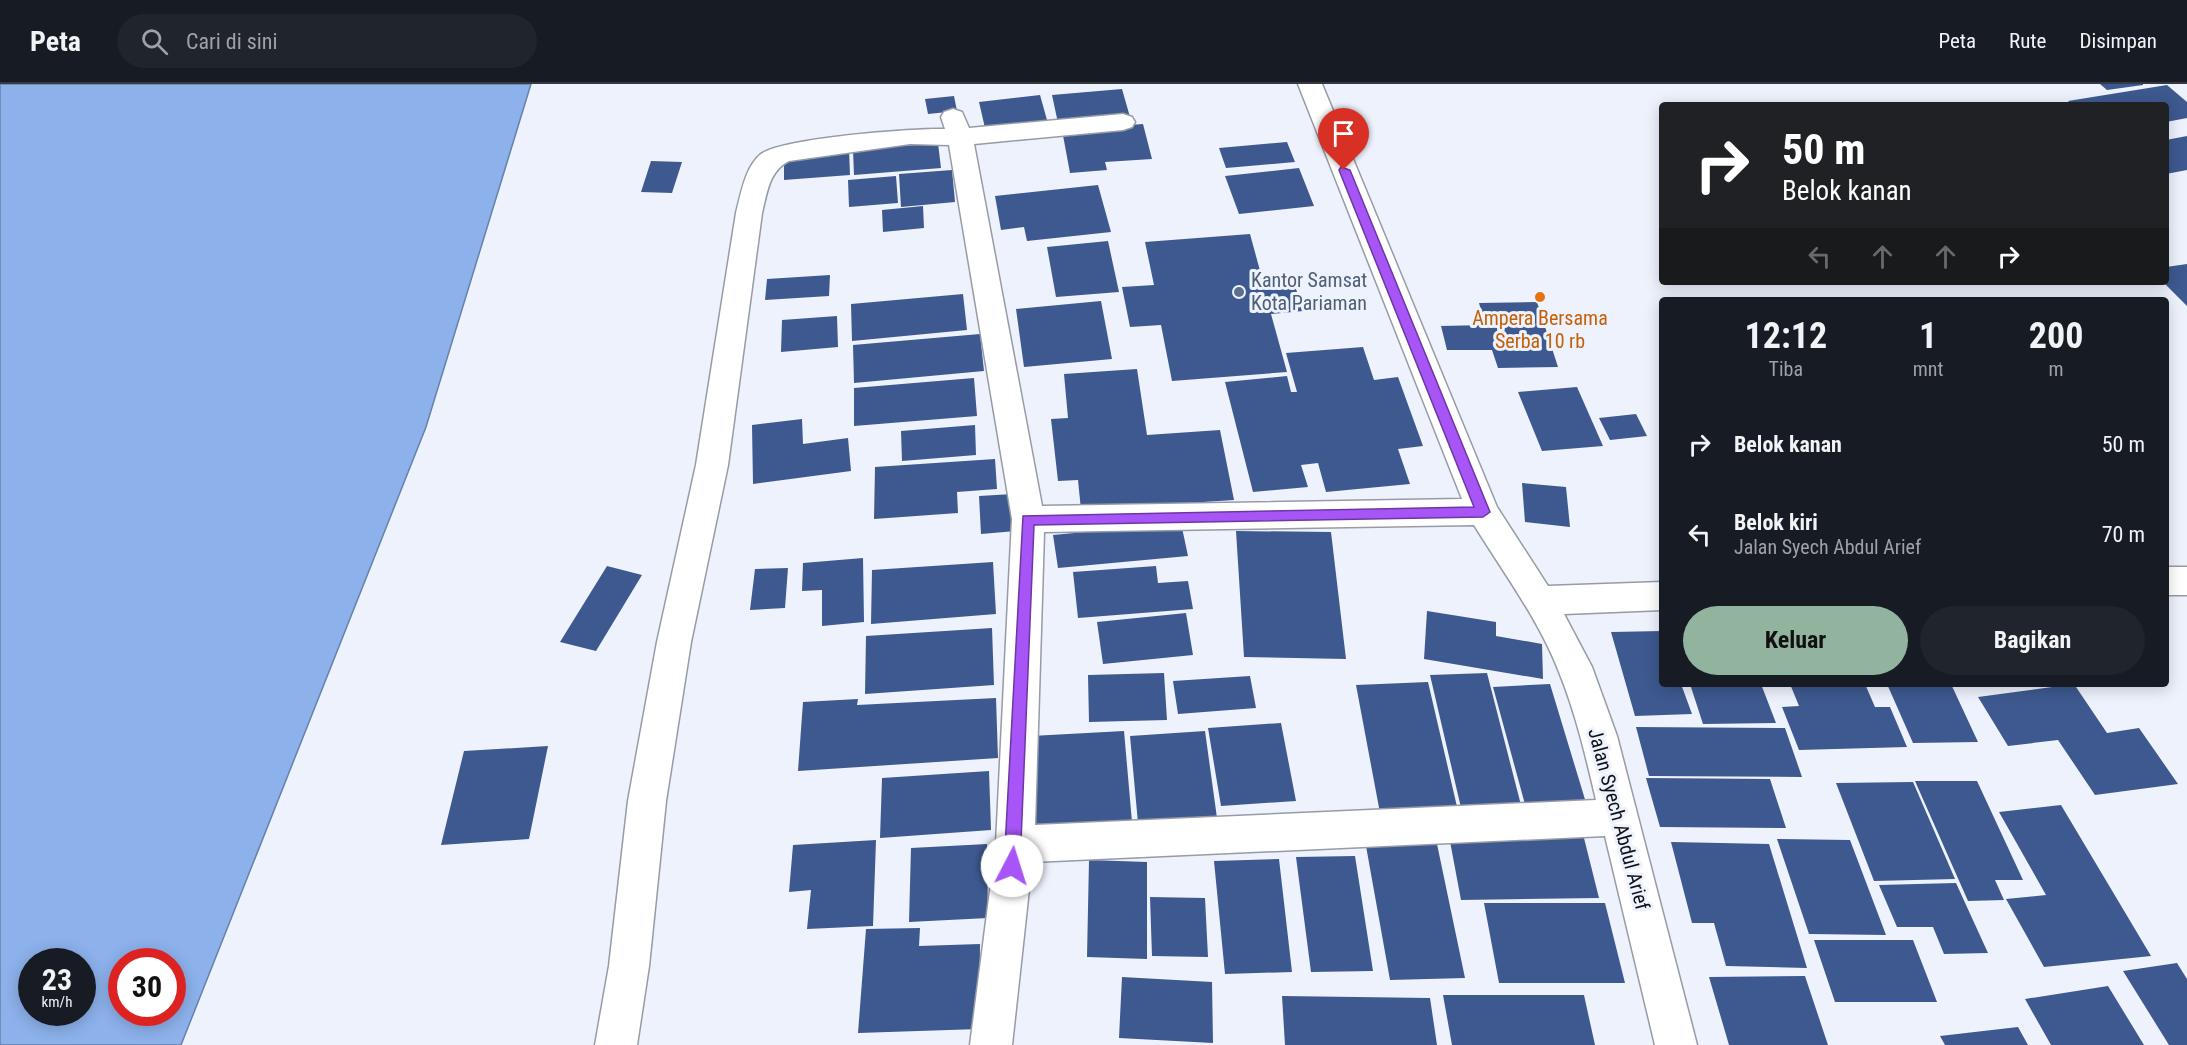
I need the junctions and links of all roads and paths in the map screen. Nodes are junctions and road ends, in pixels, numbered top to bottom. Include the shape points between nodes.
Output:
1 (1310, 84) edge
2 (1123, 122) dead end
3 (956, 127) junction
4 (1483, 512) junction
5 (1028, 519) junction
6 (2169, 581) edge
7 (2187, 581) edge
8 (1659, 596) edge
9 (1539, 601) junction
10 (1620, 817) junction
11 (1015, 844) junction
12 (616, 1045) edge
13 (991, 1045) edge
14 (1676, 1045) edge

1 - 4 street, Jalan Syech Abdul Arief
2 - 3 street
3 - 5 street
3 - 12 street via 783,154 770,160 756,184 712,465 674,642 649,791
4 - 5 street
4 - 9 street, Jalan Syech Abdul Arief
5 - 11 street
6 - 7 street
8 - 9 street
9 - 10 street, Jalan Syech Abdul Arief via 1575,667 1599,736
10 - 11 street
10 - 14 street, Jalan Syech Abdul Arief
11 - 13 street

